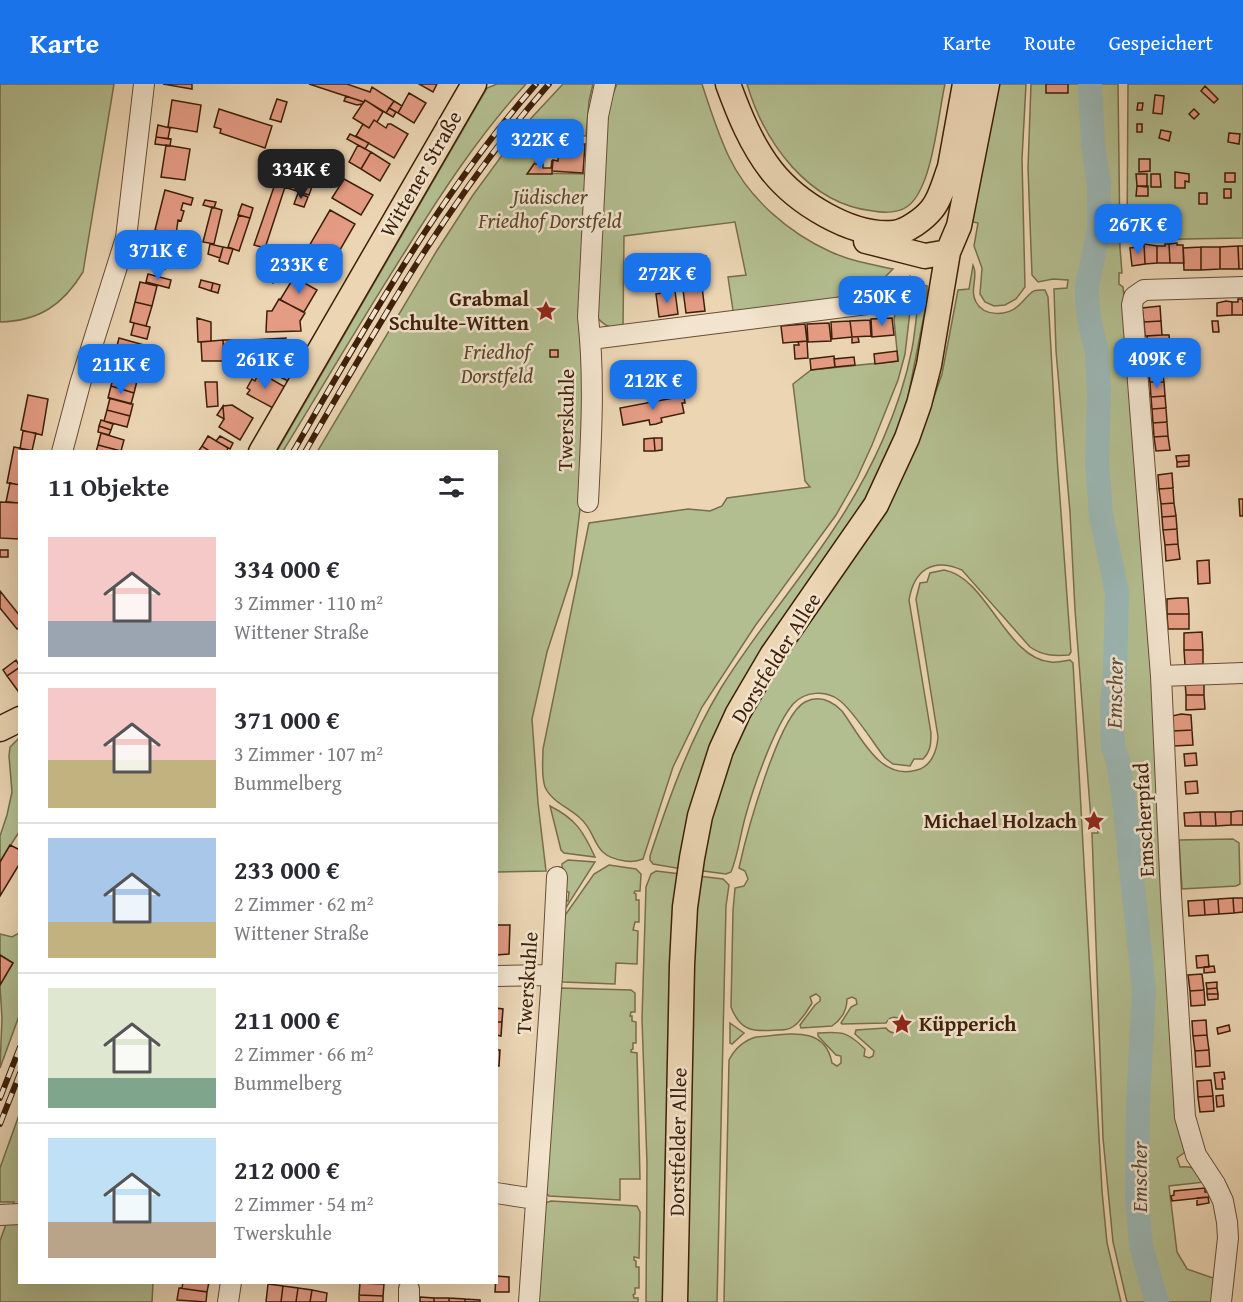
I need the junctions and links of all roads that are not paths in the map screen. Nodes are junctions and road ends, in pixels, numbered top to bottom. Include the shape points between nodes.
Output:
1 (144, 84) edge
2 (474, 84) edge
3 (605, 84) edge
4 (719, 84) edge
5 (728, 84) edge
6 (965, 84) edge
7 (987, 84) edge
8 (950, 167) junction
9 (894, 233) junction
10 (948, 252) junction
11 (1243, 286) edge
12 (883, 302) dead end
13 (591, 339) junction
14 (63, 450) edge
15 (262, 450) edge
16 (588, 502) dead end
17 (1243, 673) edge
18 (1161, 676) junction
19 (18, 720) edge
20 (0, 729) edge
21 (557, 877) dead end
22 (552, 975) junction
23 (498, 976) edge
24 (498, 1193) edge
25 (535, 1199) junction
26 (18, 1214) edge
27 (0, 1215) edge
28 (231, 1284) edge
29 (228, 1302) edge
30 (529, 1302) edge
31 (675, 1302) edge
32 (1221, 1302) edge

1 - 14 street via 126,238
2 - 15 main road, Wittener Straße
3 - 13 street, Twerskuhle via 598,116 588,317
4 - 10 main road via 749,154 768,179 805,213 838,233 884,246 925,255
5 - 9 main road via 756,148 786,186 840,221 870,231
6 - 8 main road, Dorstfelder Allee
7 - 10 main road, Dorstfelder Allee via 959,226
8 - 9 main road via 933,209
8 - 10 main road, Dorstfelder Allee via 942,232
9 - 10 main road via 923,239
10 - 31 main road, Dorstfelder Allee via 930,365 893,471 876,505 756,681 722,750 703,807 685,918
11 - 18 street, Emscherpfad via 1144,290 1134,297 1132,305
12 - 13 street
13 - 16 street, Twerskuhle
17 - 18 street
18 - 32 street, Emscherpfad via 1185,1117 1196,1155 1219,1193 1227,1222
19 - 20 main road
21 - 22 street, Twerskuhle
22 - 23 street
22 - 25 street, Twerskuhle
24 - 25 street
25 - 30 street, Twerskuhle
26 - 27 street
28 - 29 street

